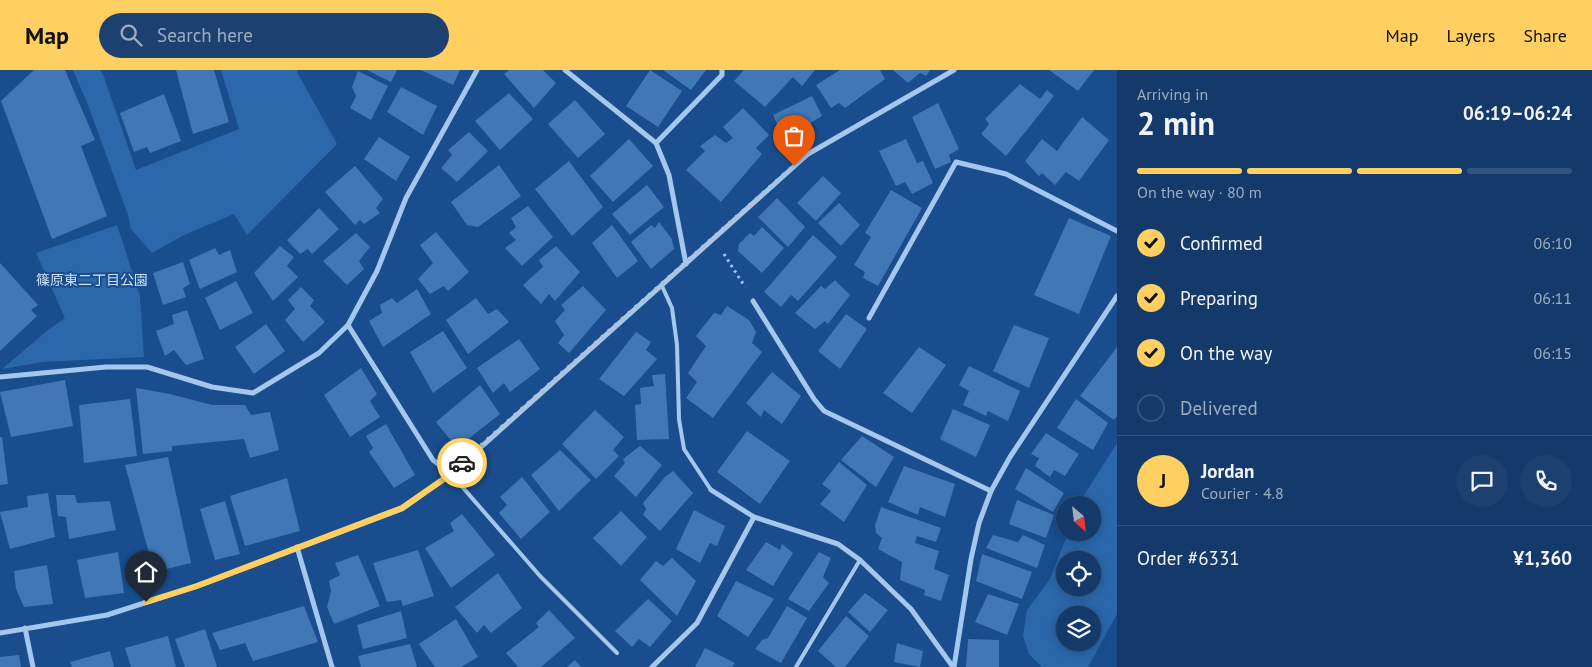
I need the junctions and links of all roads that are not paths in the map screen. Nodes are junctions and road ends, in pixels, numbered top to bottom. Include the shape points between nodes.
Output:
1 (477, 70) edge
2 (565, 70) edge
3 (722, 70) edge
4 (954, 70) edge
5 (656, 143) junction
6 (1117, 231) edge
7 (686, 264) junction
8 (662, 286) junction
9 (1117, 296) edge
10 (753, 301) road end
11 (869, 318) dead end
12 (348, 325) junction
13 (0, 377) edge
14 (451, 474) junction
15 (711, 490) joint
16 (991, 490) junction
17 (754, 517) junction
18 (297, 547) junction
19 (860, 560) junction
20 (26, 628) junction
21 (0, 633) edge
22 (617, 653) dead end
23 (33, 667) edge
24 (332, 667) edge
25 (652, 667) edge
26 (796, 667) edge
27 (953, 667) edge

1 - 12 street via 406,198 376,271
2 - 5 street
3 - 5 street via 722,75
4 - 7 street via 808,154
5 - 7 street via 669,175
6 - 11 street via 1006,174 956,162
7 - 8 street
8 - 14 street
8 - 15 lane via 672,308 677,345 679,419 684,449
9 - 16 street via 1010,456
10 - 16 street via 824,411
12 - 13 street via 319,353 253,393 212,388 147,367 106,367
12 - 14 street via 433,460
14 - 18 street via 402,508
14 - 22 lane via 540,576
15 - 17 street
16 - 27 street via 978,522
17 - 19 street via 838,544
17 - 25 street via 697,622
18 - 20 street via 197,586 107,615
18 - 24 street
19 - 26 lane
19 - 27 street via 911,609
20 - 21 street
20 - 23 street

